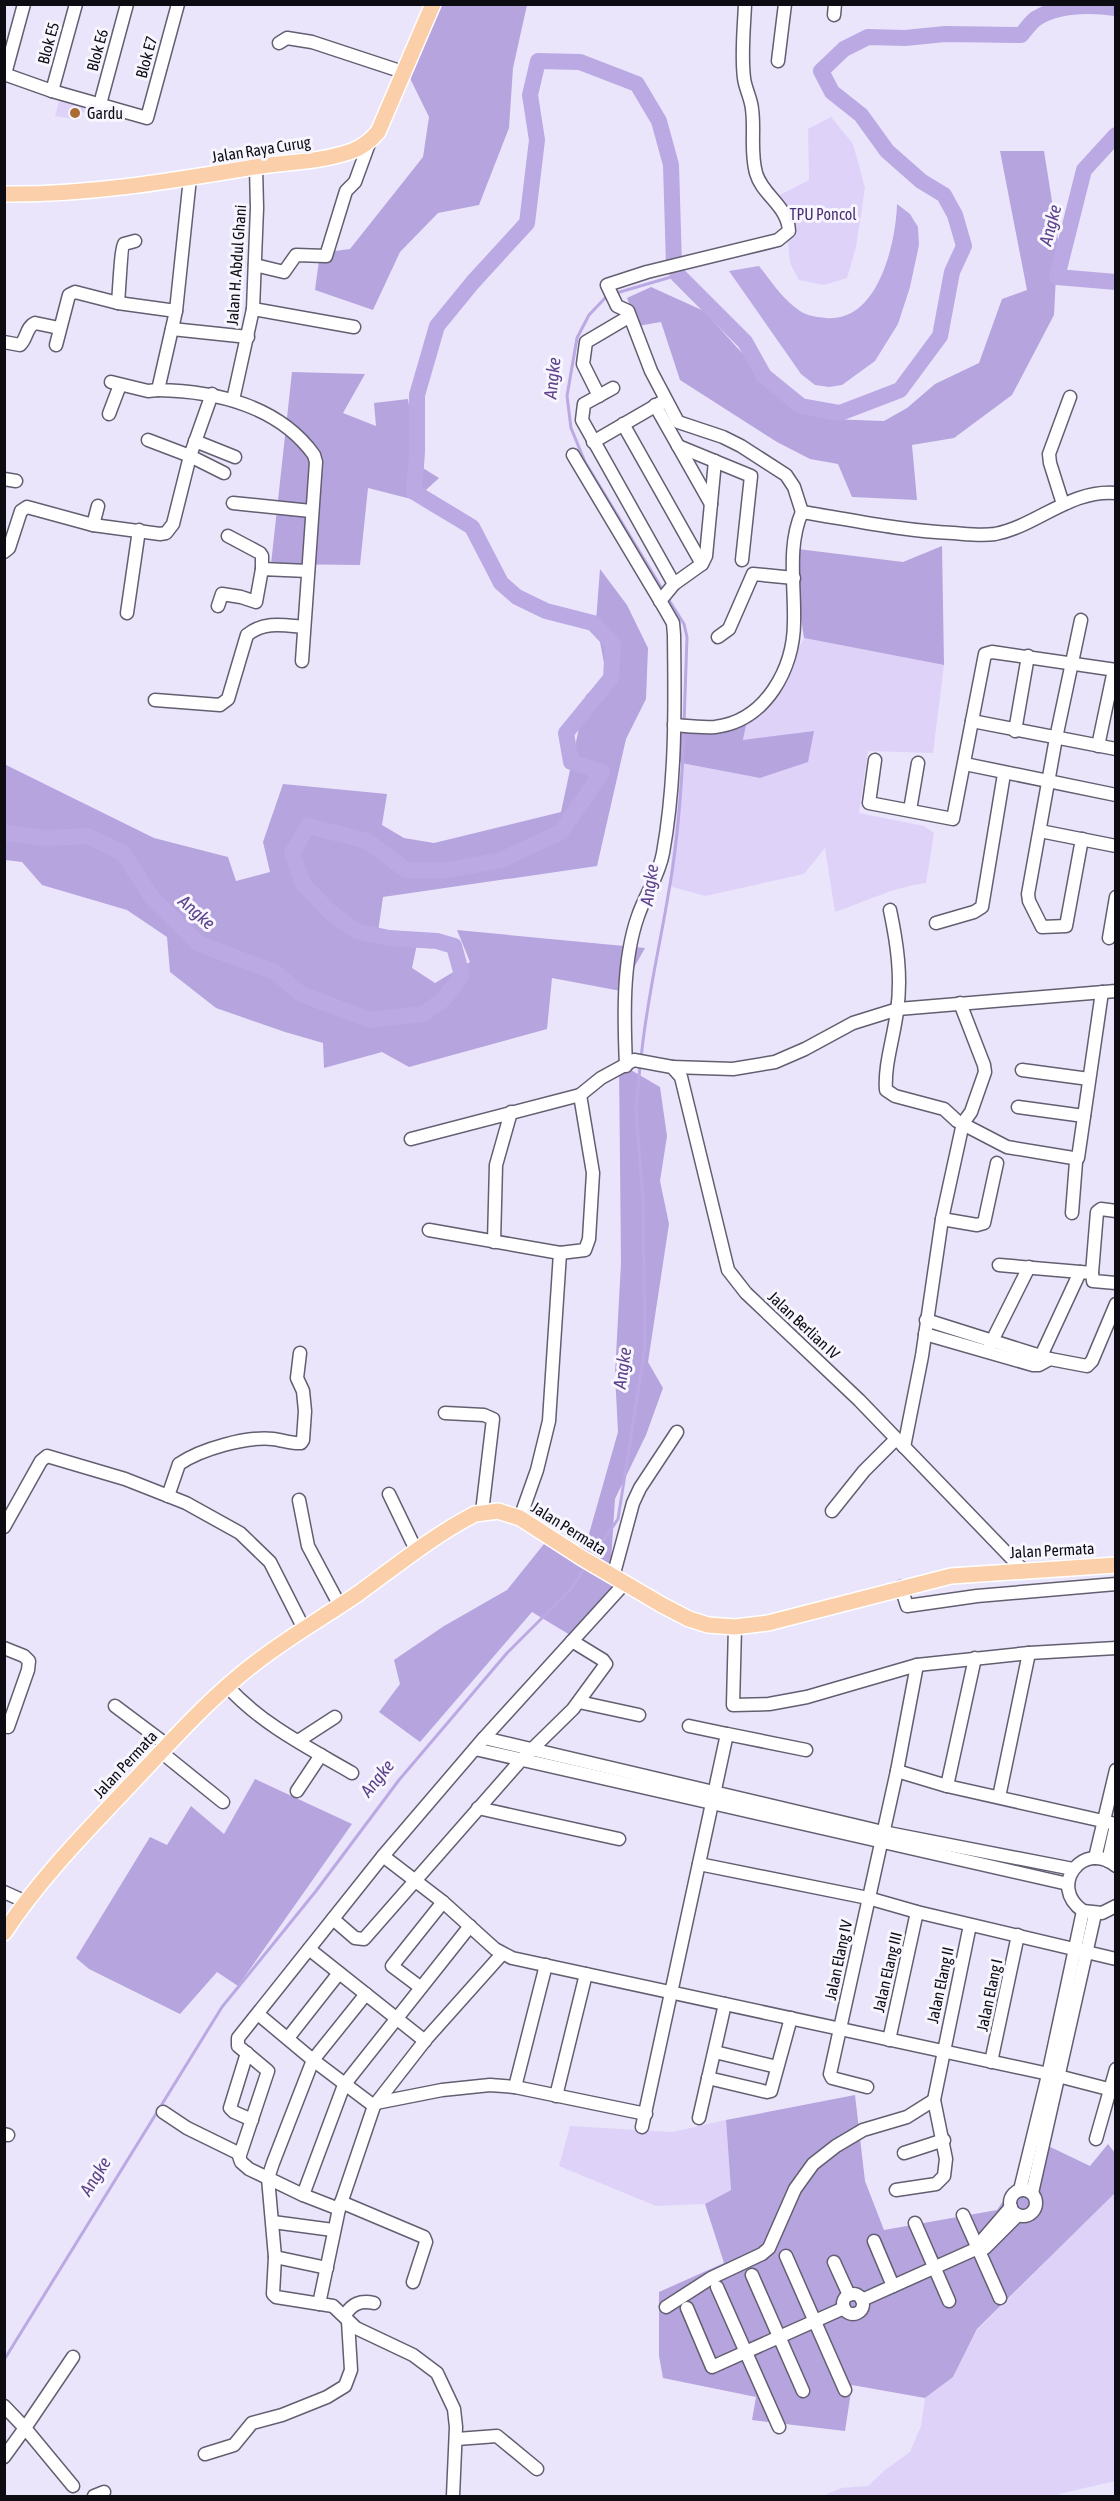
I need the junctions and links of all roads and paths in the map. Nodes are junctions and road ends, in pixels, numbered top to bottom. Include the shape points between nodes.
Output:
1 (24, 4) edge
2 (76, 4) edge
3 (127, 4) edge
4 (177, 4) edge
5 (433, 4) edge
6 (745, 4) edge
7 (785, 4) edge
8 (279, 43) dead end
9 (778, 61) dead end
10 (403, 72) junction
11 (5, 74) edge
12 (52, 91) junction
13 (100, 105) junction
14 (370, 141) junction
15 (256, 167) junction
16 (190, 178) junction
17 (4, 194) edge
18 (135, 241) dead end
19 (255, 266) junction
20 (118, 303) junction
21 (253, 309) junction
22 (176, 311) junction
23 (626, 319) dead end
24 (354, 327) dead end
25 (59, 328) junction
26 (172, 329) junction
27 (248, 337) junction
28 (4, 342) edge
29 (56, 345) dead end
30 (613, 388) dead end
31 (158, 390) junction
32 (212, 394) junction
33 (599, 396) junction
34 (1070, 397) dead end
35 (233, 399) junction
36 (109, 414) dead end
37 (623, 424) junction
38 (148, 440) dead end
39 (195, 441) junction
40 (593, 442) junction
41 (678, 446) junction
42 (573, 455) dead end
43 (190, 456) junction
44 (235, 458) dead end
45 (715, 461) junction
46 (224, 473) dead end
47 (1116, 493) edge
48 (232, 503) dead end
49 (711, 504) junction
50 (1063, 504) junction
51 (98, 506) dead end
52 (311, 511) junction
53 (802, 512) junction
54 (93, 525) junction
55 (139, 530) junction
56 (228, 536) dead end
57 (4, 552) edge
58 (742, 560) dead end
59 (702, 564) junction
60 (262, 569) junction
61 (308, 571) junction
62 (794, 578) junction
63 (666, 593) junction
64 (218, 606) dead end
65 (127, 613) dead end
66 (1081, 620) dead end
67 (303, 627) junction
68 (718, 637) dead end
69 (1028, 656) junction
70 (302, 661) dead end
71 (1072, 663) junction
72 (1115, 670) edge
73 (155, 700) dead end
74 (972, 721) junction
75 (678, 725) junction
76 (1015, 730) junction
77 (1056, 738) junction
78 (1098, 746) junction
79 (1116, 749) edge
80 (875, 760) dead end
81 (918, 763) dead end
82 (964, 764) junction
83 (1005, 774) junction
84 (1048, 783) junction
85 (1116, 795) edge
86 (910, 810) junction
87 (1040, 831) junction
88 (1082, 839) junction
89 (1116, 846) edge
90 (1115, 903) edge
91 (890, 910) dead end
92 (936, 923) dead end
93 (1109, 938) dead end
94 (1116, 984) edge
95 (1115, 991) edge
96 (1102, 992) junction
97 (960, 1003) junction
98 (898, 1009) junction
99 (630, 1063) junction
100 (672, 1067) junction
101 (1022, 1070) dead end
102 (1089, 1079) junction
103 (580, 1095) junction
104 (1018, 1107) dead end
105 (511, 1112) junction
106 (1084, 1116) junction
107 (963, 1123) junction
108 (411, 1139) dead end
109 (1013, 1143) dead end
110 (997, 1163) dead end
111 (1116, 1211) edge
112 (1072, 1213) dead end
113 (942, 1219) junction
114 (429, 1230) dead end
115 (494, 1242) junction
116 (560, 1253) junction
117 (999, 1265) dead end
118 (1029, 1267) junction
119 (1086, 1272) junction
120 (1116, 1283) edge
121 (1116, 1304) edge
122 (926, 1320) junction
123 (925, 1334) junction
124 (993, 1339) junction
125 (988, 1352) junction
126 (300, 1353) dead end
127 (1045, 1357) junction
128 (445, 1413) dead end
129 (677, 1432) dead end
130 (900, 1443) junction
131 (389, 1494) dead end
132 (168, 1496) junction
133 (299, 1500) dead end
134 (832, 1511) dead end
135 (482, 1512) junction
136 (520, 1518) junction
137 (4, 1527) edge
138 (417, 1552) junction
139 (1115, 1565) edge
140 (1049, 1568) junction
141 (1023, 1570) junction
142 (614, 1577) junction
143 (1116, 1584) edge
144 (901, 1587) junction
145 (1046, 1590) junction
146 (340, 1606) junction
147 (303, 1627) junction
148 (735, 1627) junction
149 (572, 1641) junction
150 (4, 1648) edge
151 (1116, 1648) edge
152 (1029, 1653) junction
153 (975, 1658) junction
154 (918, 1665) junction
155 (227, 1686) junction
156 (579, 1702) junction
157 (115, 1706) dead end
158 (639, 1715) dead end
159 (335, 1717) dead end
160 (688, 1726) dead end
161 (8, 1727) dead end
162 (727, 1734) junction
163 (484, 1738) junction
164 (298, 1741) junction
165 (164, 1749) junction
166 (475, 1749) junction
167 (532, 1750) junction
168 (806, 1750) dead end
169 (321, 1755) junction
170 (522, 1759) junction
171 (1116, 1770) edge
172 (897, 1771) junction
173 (352, 1773) dead end
174 (947, 1786) junction
175 (297, 1791) dead end
176 (999, 1797) junction
177 (714, 1798) junction
178 (224, 1802) dead end
179 (478, 1808) junction
180 (1112, 1824) edge
181 (881, 1837) junction
182 (619, 1839) dead end
183 (383, 1856) junction
184 (1095, 1858) junction
185 (699, 1864) junction
186 (1112, 1864) edge
187 (1073, 1869) junction
188 (417, 1881) junction
189 (1068, 1884) junction
190 (4, 1892) edge
191 (868, 1898) junction
192 (24, 1901) junction
193 (443, 1902) junction
194 (1116, 1906) edge
195 (917, 1912) junction
196 (1089, 1913) junction
197 (333, 1919) junction
198 (970, 1925) junction
199 (470, 1926) junction
200 (4, 1933) edge
201 (1018, 1935) junction
202 (309, 1949) junction
203 (1081, 1949) junction
204 (502, 1954) junction
205 (1116, 1959) edge
206 (546, 1965) junction
207 (339, 1973) junction
208 (586, 1974) junction
209 (420, 1987) junction
210 (673, 1993) junction
211 (366, 1994) junction
212 (725, 2004) junction
213 (258, 2014) junction
214 (396, 2018) junction
215 (791, 2018) junction
216 (840, 2029) junction
217 (288, 2038) junction
218 (889, 2040) junction
219 (425, 2041) junction
220 (715, 2052) junction
221 (247, 2053) junction
222 (943, 2053) junction
223 (313, 2060) junction
224 (991, 2062) junction
225 (777, 2067) junction
226 (1116, 2069) edge
227 (1053, 2075) junction
228 (708, 2078) junction
229 (344, 2085) junction
230 (515, 2086) junction
231 (867, 2087) dead end
232 (1113, 2090) edge
233 (556, 2096) junction
234 (934, 2100) junction
235 (375, 2105) junction
236 (163, 2112) dead end
237 (646, 2114) junction
238 (699, 2118) dead end
239 (252, 2120) junction
240 (642, 2127) dead end
241 (1096, 2139) dead end
242 (944, 2140) junction
243 (904, 2153) dead end
244 (240, 2155) junction
245 (268, 2178) junction
246 (896, 2190) dead end
247 (1026, 2192) junction
248 (303, 2196) junction
249 (340, 2206) junction
250 (1015, 2211) junction
251 (963, 2215) dead end
252 (273, 2222) junction
253 (915, 2223) dead end
254 (333, 2230) junction
255 (874, 2241) dead end
256 (978, 2248) junction
257 (786, 2256) dead end
258 (275, 2257) junction
259 (834, 2262) dead end
260 (327, 2268) junction
261 (934, 2268) junction
262 (752, 2275) dead end
263 (413, 2282) dead end
264 (893, 2286) junction
265 (717, 2287) dead end
266 (849, 2295) junction
267 (1000, 2298) dead end
268 (862, 2300) junction
269 (949, 2301) dead end
270 (374, 2303) dead end
271 (319, 2304) junction
272 (666, 2307) dead end
273 (687, 2308) dead end
274 (843, 2308) junction
275 (346, 2318) junction
276 (814, 2321) junction
277 (779, 2337) junction
278 (746, 2352) junction
279 (73, 2357) dead end
280 (844, 2390) dead end
281 (803, 2391) dead end
282 (4, 2406) edge
283 (779, 2427) dead end
284 (25, 2428) junction
285 (457, 2439) junction
286 (205, 2454) dead end
287 (4, 2457) edge
288 (537, 2469) dead end
289 (73, 2486) dead end
290 (453, 2496) edge

1 - 11 street
2 - 12 street, Blok E5
3 - 13 street, Blok E6
4 - 13 street, Blok E7 via 147,118
5 - 10 main road
6 - 53 street via 744,81 753,111 752,151 763,187 786,217 789,231 778,240 608,284 620,309 628,311 642,352 678,422 723,437 786,475
7 - 9 street
8 - 10 street via 287,38 312,42
10 - 14 main road via 378,132
11 - 12 street
12 - 13 street
14 - 15 main road, Jalan Raya Curug via 335,155
14 - 19 street via 355,182 346,191 326,256 296,255 284,272
15 - 16 main road, Jalan Raya Curug
15 - 19 street, Jalan H. Abdul Ghani
16 - 17 main road, Jalan Raya Curug via 112,189
16 - 22 street
18 - 20 street via 121,247
19 - 21 street, Jalan H. Abdul Ghani
20 - 22 street
20 - 25 street via 72,293
21 - 24 street
21 - 27 street, Jalan H. Abdul Ghani
22 - 26 street
23 - 33 street via 586,342 583,364
25 - 28 street via 31,324 20,345
25 - 29 street
26 - 27 street
26 - 31 street
27 - 35 street, Jalan H. Abdul Ghani
30 - 33 street
31 - 32 street
31 - 36 street via 115,384
32 - 35 street
32 - 39 street
33 - 40 street via 584,404 582,420
34 - 50 street via 1049,454
35 - 52 street via 276,420 314,455
37 - 40 street
37 - 41 street via 659,404
37 - 59 street
38 - 43 street
39 - 43 street
39 - 44 street
40 - 63 street
41 - 45 street
41 - 49 street
42 - 63 street
43 - 46 street
43 - 55 street via 170,530 160,534
45 - 49 street
45 - 58 street via 751,476
47 - 50 street via 1089,494
48 - 52 street
49 - 59 street
50 - 53 street via 1016,528 975,535 928,532
51 - 54 street
52 - 61 street
53 - 62 street via 794,540
54 - 55 street
54 - 57 street via 23,508 9,548
55 - 65 street
56 - 60 street via 260,553
59 - 63 street
60 - 61 street
60 - 64 street via 256,603 222,594
61 - 67 street
62 - 68 street via 753,574 729,629
62 - 75 street via 794,639 768,698 748,717 736,722 717,727
63 - 75 street via 674,634
66 - 71 street
67 - 70 street
67 - 73 street via 276,624 247,635 228,699 220,705
69 - 71 street
69 - 74 street via 985,654
69 - 76 street
71 - 72 street
71 - 77 street
72 - 78 street
74 - 76 street
74 - 82 street
75 - 99 street via 660,868 637,917 630,952 624,1023
76 - 77 street
77 - 78 street
77 - 84 street
78 - 79 street
80 - 86 street via 869,803
81 - 86 street
82 - 83 street
82 - 86 street via 952,819
83 - 84 street
83 - 92 street via 982,907
84 - 85 street
84 - 87 street
87 - 88 street
87 - 88 street via 1028,897 1042,927 1066,926
88 - 89 street
90 - 93 street
91 - 98 street via 898,956
94 - 95 street
95 - 96 street
96 - 97 street
96 - 102 street
97 - 98 street
97 - 107 street via 984,1065 971,1112
98 - 100 street via 853,1023 775,1062 734,1069
98 - 107 street via 886,1090 944,1109
99 - 100 street
99 - 103 street
100 - 130 street, Jalan Berlian IV via 681,1077 728,1270 746,1293
101 - 102 street
102 - 106 street
103 - 105 street
103 - 116 street via 592,1160 589,1239 585,1250
104 - 106 street
105 - 108 street
105 - 115 street via 496,1165
106 - 109 street via 1078,1155
107 - 112 street via 1007,1147 1073,1158 1076,1162
107 - 113 street
110 - 113 street via 984,1223
111 - 119 street via 1097,1212
113 - 122 street
114 - 115 street
115 - 116 street
116 - 136 street via 549,1421
117 - 118 street
118 - 119 street
118 - 124 street
119 - 120 street via 1095,1282
119 - 127 street
121 - 127 street via 1089,1365
122 - 123 street
122 - 124 street
123 - 125 street
123 - 130 street via 916,1396
124 - 125 street
124 - 127 street
125 - 127 street via 1033,1365 1039,1365
126 - 132 street via 297,1378 305,1411 301,1443 272,1438 212,1449 179,1464
128 - 135 street via 493,1419
129 - 142 street via 633,1503
130 - 134 street via 864,1471
130 - 141 street, Jalan Berlian IV
131 - 138 street
132 - 137 street via 126,1479 46,1456
132 - 147 street via 213,1516 257,1548 270,1562
133 - 146 street via 308,1546
135 - 136 main road, Jalan Permata via 498,1511
135 - 138 main road, Jalan Permata
136 - 142 main road, Jalan Permata
138 - 146 main road, Jalan Permata
139 - 140 main road, Jalan Permata
140 - 141 main road, Jalan Permata
140 - 145 street
141 - 144 main road, Jalan Permata via 960,1575
142 - 148 main road, Jalan Permata via 689,1619
142 - 149 street
143 - 145 street
144 - 145 street via 907,1606
144 - 148 main road, Jalan Permata via 768,1623
146 - 147 main road, Jalan Permata
147 - 155 main road, Jalan Permata
148 - 154 street via 733,1705 807,1697
149 - 156 street via 606,1664
149 - 163 street
150 - 161 street via 29,1661
151 - 152 street
152 - 153 street
152 - 176 street
153 - 154 street
153 - 174 street
154 - 172 street, Jalan Elang IV
155 - 164 street
155 - 165 main road, Jalan Permata
156 - 158 street
156 - 167 street
157 - 165 street
159 - 164 street
160 - 162 street
162 - 168 street
162 - 177 street
163 - 166 street
163 - 167 street
164 - 169 street
165 - 178 street
165 - 192 main road, Jalan Permata
166 - 170 street
166 - 183 street
167 - 170 street
167 - 177 street
169 - 173 street
169 - 175 street
170 - 177 street
170 - 179 street
171 - 180 street
172 - 174 street
172 - 181 street, Jalan Elang IV
174 - 176 street
176 - 180 street
177 - 181 street
177 - 185 street
179 - 182 street
179 - 188 street
180 - 184 street
180 - 186 street
181 - 187 street
181 - 189 street
181 - 191 street, Jalan Elang IV
183 - 188 street
183 - 197 street
184 - 186 street
184 - 187 street
185 - 191 street
185 - 210 street
187 - 189 street
188 - 193 street
188 - 197 street via 364,1939 355,1938
189 - 196 street via 1070,1897
190 - 192 street
191 - 195 street
191 - 216 street, Jalan Elang IV
192 - 200 main road, Jalan Permata
193 - 199 street
193 - 209 street via 392,1966
194 - 196 street via 1109,1911
195 - 198 street
195 - 218 street, Jalan Elang III
196 - 203 street
197 - 202 street
198 - 201 street
198 - 222 street, Jalan Elang II
199 - 204 street
199 - 209 street
201 - 203 street
201 - 224 street, Jalan Elang I
202 - 207 street
202 - 213 street
203 - 205 street
203 - 227 street
204 - 206 street
204 - 219 street
206 - 208 street
206 - 230 street
207 - 211 street
207 - 217 street
208 - 210 street
208 - 233 street
209 - 214 street
210 - 212 street
210 - 237 street
211 - 214 street
211 - 223 street
212 - 215 street
212 - 220 street
213 - 217 street
213 - 221 street via 236,2041
214 - 219 street
214 - 229 street
215 - 216 street
215 - 225 street
216 - 218 street
216 - 231 street, Jalan Elang IV via 830,2076
217 - 223 street
218 - 222 street
219 - 235 street
220 - 225 street
220 - 228 street
221 - 239 street via 268,2071
221 - 239 street via 230,2108
222 - 224 street
222 - 234 street, Jalan Elang II
223 - 229 street
223 - 245 street
224 - 227 street
225 - 228 street via 769,2092
226 - 232 street
227 - 232 street
227 - 247 street
228 - 238 street
229 - 235 street
229 - 248 street
230 - 233 street
230 - 235 street via 468,2086
232 - 241 street
233 - 237 street
234 - 242 street
234 - 272 street via 907,2117 864,2130 820,2157 795,2189 769,2248
235 - 249 street
236 - 244 street
237 - 240 street
239 - 244 street
242 - 243 street
242 - 246 street via 946,2159 941,2181
244 - 245 street via 244,2166
245 - 248 street
245 - 252 street
247 - 250 street via 1012,2197
247 - 250 street via 1036,2204 1033,2211 1026,2215
248 - 249 street
249 - 254 street
249 - 263 street via 424,2236 426,2242
250 - 256 street
251 - 256 street
252 - 254 street
252 - 258 street
253 - 261 street
254 - 260 street
255 - 264 street
256 - 261 street
256 - 267 street
257 - 276 street
258 - 260 street
258 - 271 street via 274,2296
259 - 266 street
260 - 271 street
261 - 264 street
261 - 269 street
262 - 277 street
264 - 268 street
265 - 278 street
266 - 268 street via 855,2294
266 - 274 street
268 - 274 street via 862,2309 857,2313
270 - 275 street via 358,2302 351,2306
271 - 275 street via 338,2308
273 - 278 street via 712,2367
274 - 276 street
275 - 285 street via 362,2332 413,2355 437,2373 454,2409
275 - 286 street via 351,2370 345,2386 315,2403 252,2423 234,2445
276 - 277 street
276 - 280 street
277 - 278 street
277 - 281 street
278 - 283 street
279 - 284 street
282 - 284 street
284 - 287 street
284 - 289 street
285 - 288 street via 497,2436
285 - 290 street

